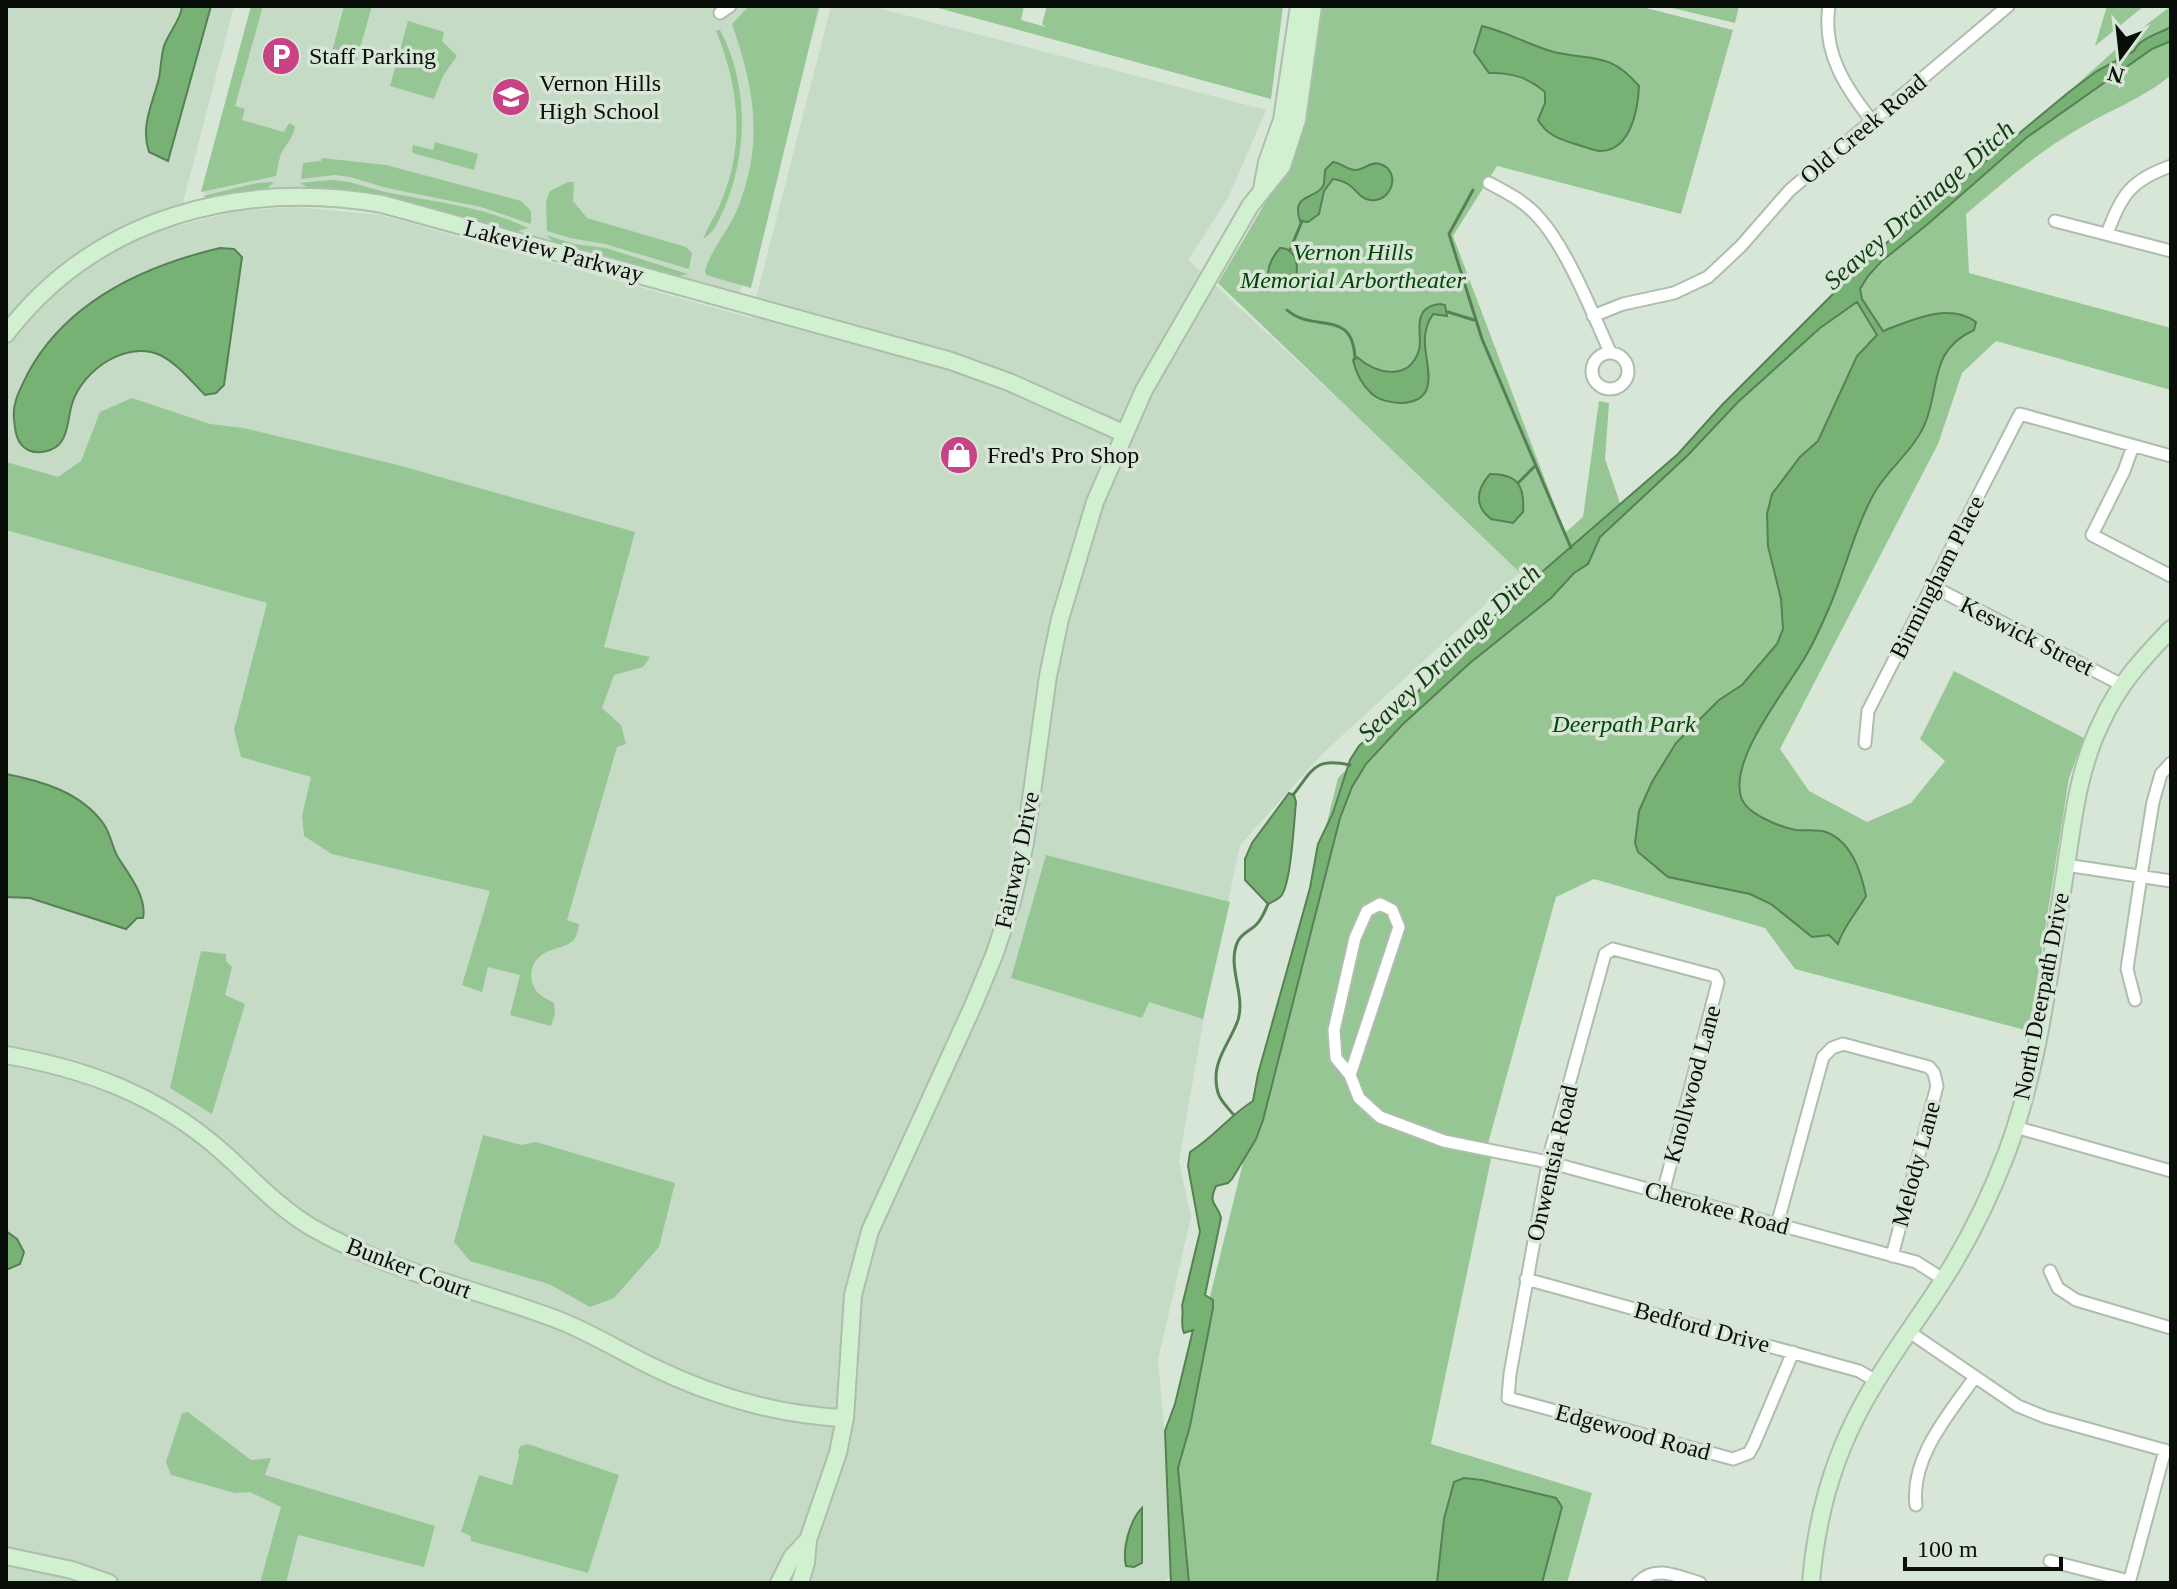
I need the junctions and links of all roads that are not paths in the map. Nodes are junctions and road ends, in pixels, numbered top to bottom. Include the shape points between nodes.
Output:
1 (1299, 6) edge
2 (1313, 6) edge
3 (1829, 6) edge
4 (2008, 6) edge
5 (1872, 121) junction
6 (2171, 166) edge
7 (1489, 183) dead end
8 (1260, 195) junction
9 (2055, 221) dead end
10 (2107, 234) junction
11 (2171, 251) edge
12 (1593, 316) junction
13 (6, 334) edge
14 (1610, 352) dead end
15 (1123, 433) junction
16 (2133, 446) junction
17 (2171, 456) edge
18 (2171, 576) edge
19 (1932, 586) junction
20 (2171, 629) edge
21 (2122, 685) junction
22 (1865, 743) dead end
23 (2171, 763) edge
24 (2066, 865) junction
25 (2141, 876) junction
26 (2171, 881) edge
27 (1605, 954) joint
28 (2135, 1000) dead end
29 (6, 1055) edge
30 (1350, 1075) junction
31 (2015, 1127) junction
32 (1548, 1162) junction
33 (2171, 1171) edge
34 (1663, 1193) junction
35 (1777, 1225) junction
36 (1892, 1256) junction
37 (2050, 1271) dead end
38 (1526, 1279) junction
39 (1943, 1279) junction
40 (2171, 1328) edge
41 (1908, 1331) junction
42 (1793, 1352) junction
43 (1975, 1377) junction
44 (1876, 1381) junction
45 (1523, 1402) joint
46 (845, 1418) junction
47 (2168, 1451) edge
48 (1916, 1505) dead end
49 (808, 1540) junction
50 (6, 1556) edge
51 (2050, 1561) dead end
52 (1641, 1575) edge
53 (2129, 1582) edge
54 (109, 1583) edge
55 (779, 1583) edge
56 (800, 1583) edge
57 (1700, 1583) edge
58 (1811, 1583) edge

1 - 8 street, Fairway Drive via 1282,120
2 - 8 street, Fairway Drive via 1291,142 1282,166
3 - 5 street via 1834,62
4 - 5 street, Old Creek Road
5 - 12 street, Old Creek Road via 1790,190 1708,277 1674,293
6 - 10 street via 2149,174 2125,193
7 - 12 street via 1540,219
8 - 15 street, Fairway Drive via 1172,339
9 - 10 street
10 - 11 street
12 - 14 street
13 - 15 street, Lakeview Parkway via 74,265 139,228 245,200 337,197 382,204 915,350 1009,382
15 - 46 street, Fairway Drive via 1091,514 1060,619 1013,898 973,1006 861,1258 853,1295
16 - 17 street
16 - 18 street via 2092,535
16 - 19 street, Birmingham Place via 2020,414
19 - 21 street, Keswick Street
19 - 22 street, Birmingham Place via 1868,711
20 - 21 street, North Deerpath Drive
21 - 24 street, North Deerpath Drive via 2083,766
23 - 25 street via 2161,774 2153,802
24 - 25 street
24 - 31 street, North Deerpath Drive via 2037,1042
25 - 26 street
25 - 28 street via 2127,969
27 - 32 street, Onwentsia Road
27 - 34 street, Knollwood Lane via 1617,949 1715,976 1718,982
29 - 46 street, Bunker Court via 92,1075 152,1102 191,1126 280,1206 357,1250 560,1321 715,1393
30 - 30 street, Cherokee Road via 1399,927 1392,910 1380,904 1367,911 1355,938 1334,1030 1336,1058
30 - 32 street, Cherokee Road via 1359,1098 1380,1117 1444,1141
31 - 33 street
31 - 39 street, North Deerpath Drive via 1982,1209
32 - 34 street, Cherokee Road
32 - 38 street, Onwentsia Road
34 - 35 street, Cherokee Road
35 - 36 street, Cherokee Road
35 - 36 street, Melody Lane via 1823,1057 1832,1048 1851,1045 1929,1067 1937,1086
36 - 39 street, Cherokee Road via 1916,1262
37 - 40 street via 2058,1288 2076,1300
38 - 42 street, Bedford Drive
38 - 45 street, Onwentsia Road via 1508,1398
39 - 41 street, North Deerpath Drive
41 - 43 street
41 - 44 street, North Deerpath Drive
42 - 44 street, Bedford Drive
42 - 45 street, Edgewood Road via 1754,1444 1743,1457 1733,1459
43 - 47 street via 2045,1417
43 - 48 street via 1917,1474
44 - 58 street, North Deerpath Drive via 1832,1472
46 - 49 street, Fairway Drive
47 - 53 street
49 - 55 street, Fairway Drive
49 - 56 street, Fairway Drive
50 - 54 street
51 - 53 street
52 - 57 street via 1656,1572

